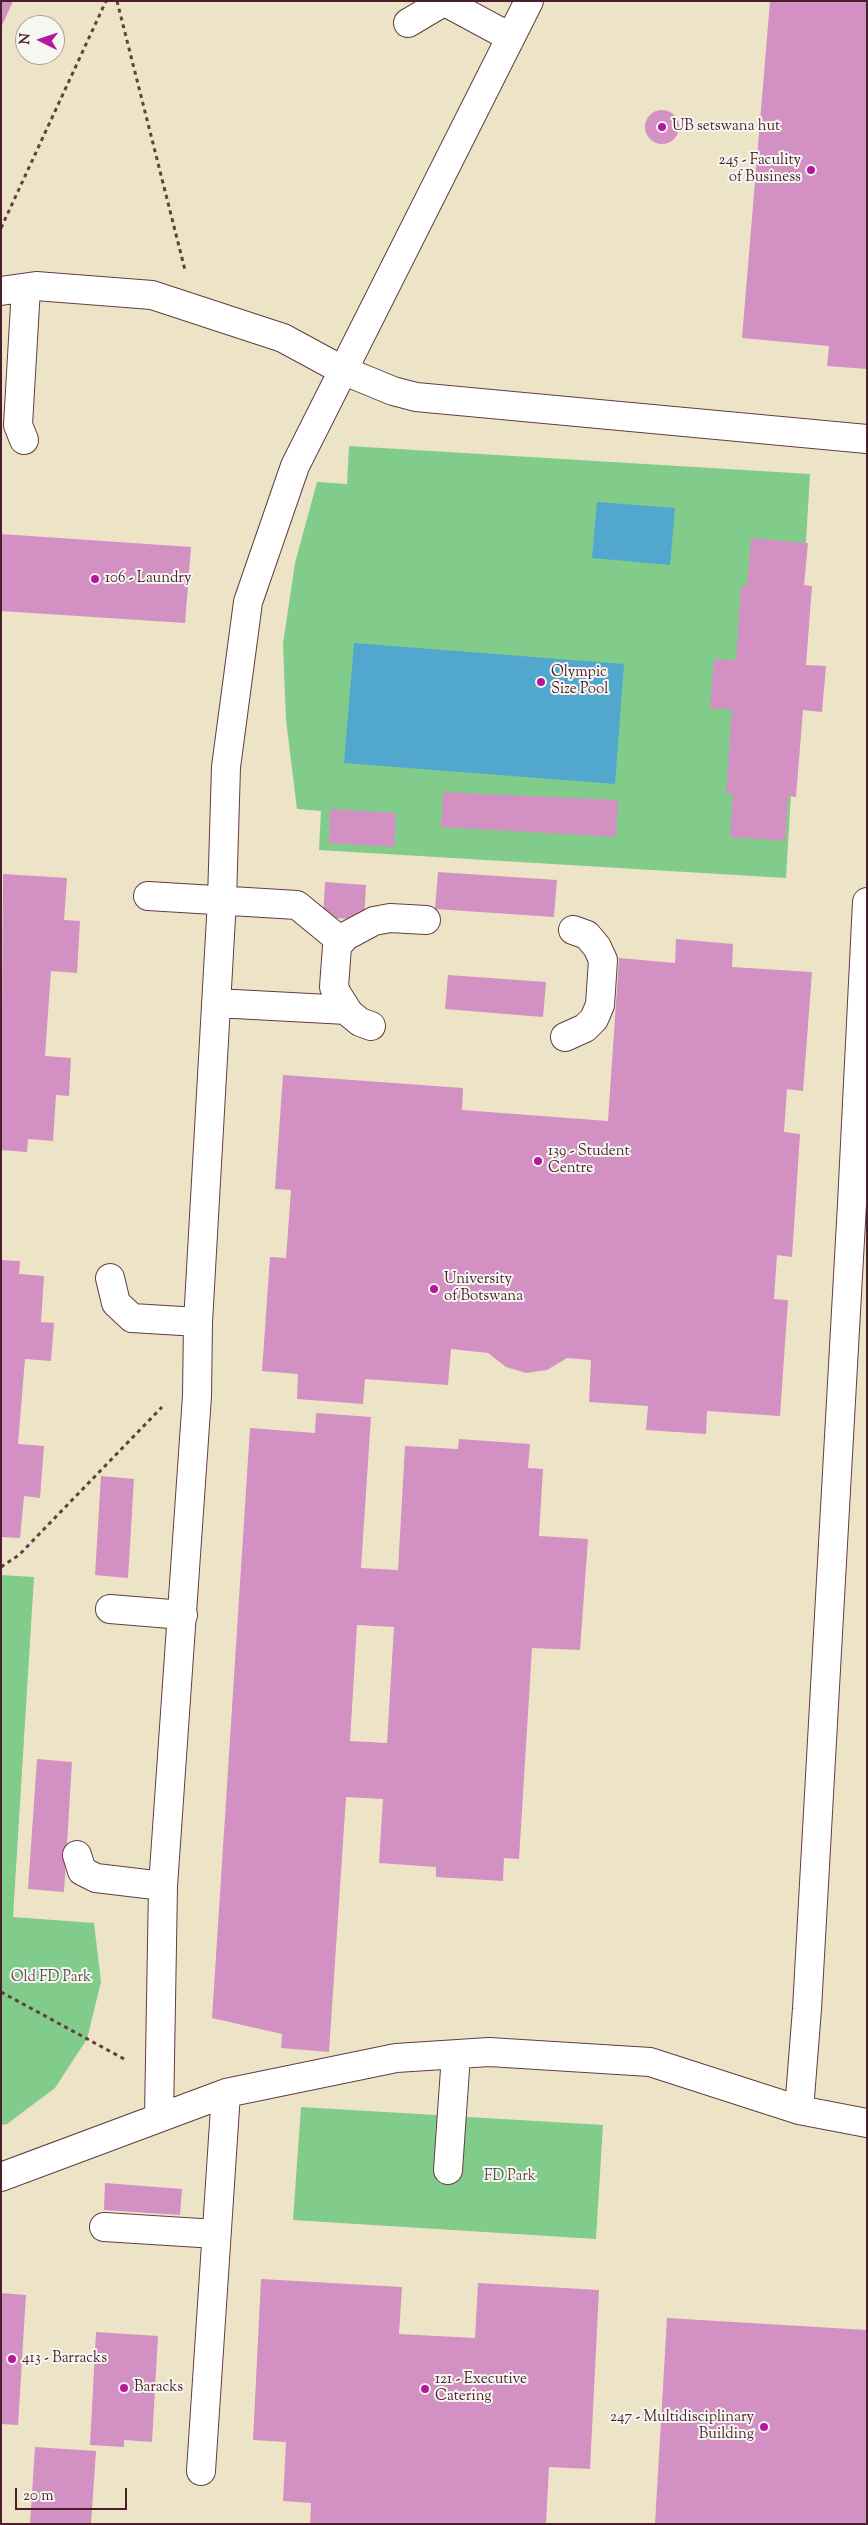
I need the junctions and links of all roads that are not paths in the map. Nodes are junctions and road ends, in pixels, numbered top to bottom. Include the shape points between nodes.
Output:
1 (529, 1) edge
2 (445, 2) edge
3 (408, 23) dead end
4 (510, 36) junction
5 (13, 289) edge
6 (342, 370) junction
7 (11, 389) edge
8 (867, 439) edge
9 (24, 440) dead end
10 (148, 896) dead end
11 (222, 900) junction
12 (867, 902) edge
13 (426, 920) dead end
14 (573, 930) dead end
15 (341, 941) junction
16 (216, 1003) junction
17 (347, 1010) junction
18 (371, 1026) dead end
19 (566, 1037) dead end
20 (859, 1205) edge
21 (110, 1278) dead end
22 (198, 1322) junction
23 (110, 1610) dead end
24 (183, 1615) junction
25 (77, 1855) dead end
26 (163, 1886) junction
27 (456, 2055) junction
28 (226, 2093) junction
29 (799, 2110) junction
30 (159, 2116) junction
31 (867, 2123) edge
32 (448, 2170) dead end
33 (1, 2177) edge
34 (104, 2227) dead end
35 (216, 2234) junction
36 (200, 2471) dead end

1 - 4 lane
2 - 3 lane
2 - 4 lane
4 - 6 lane
5 - 6 lane via 36,286 152,295 283,338
5 - 7 lane
6 - 8 lane via 393,391 416,396
6 - 11 lane via 295,466 248,602 226,767
7 - 9 lane
10 - 11 lane
11 - 15 lane via 297,906
11 - 16 lane
12 - 20 lane
13 - 15 lane via 390,918 374,921
14 - 19 lane via 587,936 603,960 600,1005 594,1019 585,1028
15 - 17 lane via 337,946 334,987
16 - 17 lane
16 - 22 lane
17 - 18 lane via 360,1022
20 - 29 lane
21 - 22 lane via 116,1303 132,1318
22 - 24 lane via 198,1371
23 - 24 lane
24 - 26 lane
25 - 26 lane via 82,1871 96,1878
26 - 30 lane
27 - 28 lane via 396,2058
27 - 29 lane via 489,2052 650,2062
27 - 32 lane
28 - 30 lane
28 - 35 lane
29 - 31 lane
30 - 33 lane
34 - 35 lane
35 - 36 lane

